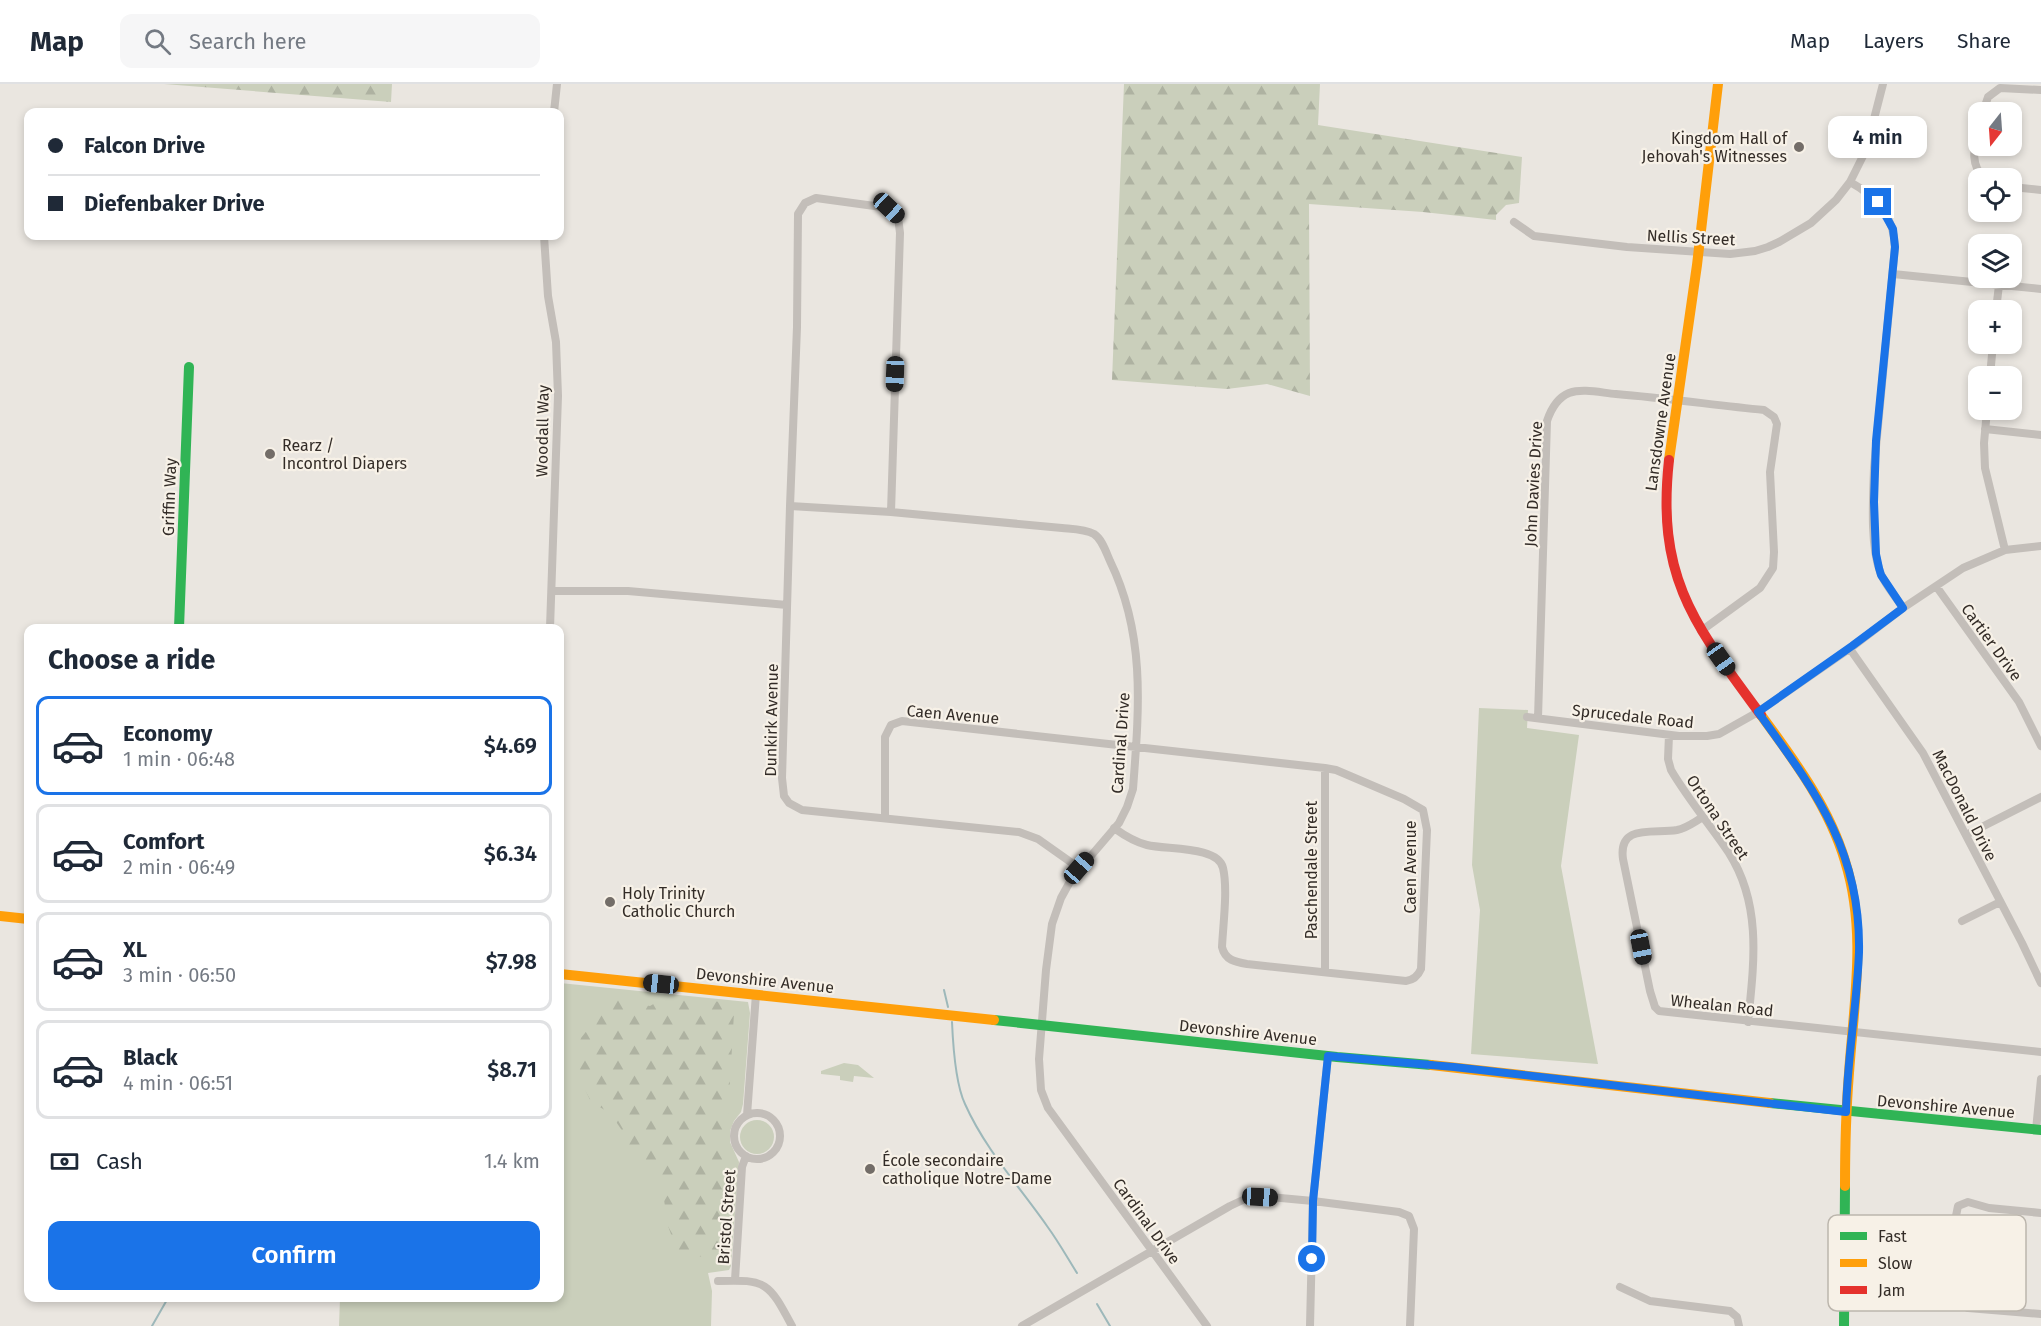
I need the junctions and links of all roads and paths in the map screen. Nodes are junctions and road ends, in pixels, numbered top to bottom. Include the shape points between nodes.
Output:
1 (557, 84) edge
2 (1718, 84) edge
3 (1883, 84) edge
4 (2041, 90) edge
5 (1986, 102) edge
6 (554, 108) edge
7 (1850, 182) junction
8 (2022, 188) edge
9 (2041, 190) edge
10 (1514, 222) dead end
11 (544, 240) edge
12 (1698, 252) junction
13 (1893, 274) junction
14 (1968, 282) edge
15 (2022, 287) edge
16 (2041, 289) edge
17 (189, 367) dead end
18 (1677, 400) junction
19 (1986, 420) edge
20 (1985, 429) junction
21 (2041, 435) edge
22 (790, 506) junction
23 (891, 512) junction
24 (2041, 546) edge
25 (2005, 550) junction
26 (1936, 586) junction
27 (552, 591) junction
28 (788, 605) junction
29 (1903, 608) junction
30 (179, 624) edge
31 (550, 624) edge
32 (1701, 631) junction
33 (1850, 649) junction
34 (1758, 712) junction
35 (1527, 717) dead end
36 (1538, 718) junction
37 (1669, 735) junction
38 (1136, 746) junction
39 (2041, 746) edge
40 (1325, 768) junction
41 (2041, 797) edge
42 (1703, 817) junction
43 (885, 818) junction
44 (1114, 828) junction
45 (1966, 835) junction
46 (1079, 868) junction
47 (2000, 902) junction
48 (0, 916) edge
49 (24, 919) edge
50 (1962, 921) dead end
51 (1325, 972) junction
52 (564, 974) edge
53 (2041, 983) edge
54 (756, 994) junction
55 (1748, 1022) junction
56 (1041, 1024) junction
57 (1852, 1032) junction
58 (2041, 1052) edge
59 (1328, 1056) junction
60 (2041, 1079) edge
61 (1846, 1112) junction
62 (747, 1115) junction
63 (2039, 1130) edge
64 (746, 1156) junction
65 (1313, 1201) junction
66 (2041, 1213) edge
67 (1845, 1215) edge
68 (1956, 1215) edge
69 (1152, 1251) junction
70 (735, 1280) junction
71 (718, 1281) dead end
72 (1620, 1287) dead end
73 (1844, 1311) edge
74 (2004, 1311) edge
75 (2041, 1314) edge
76 (792, 1326) edge
77 (1022, 1326) edge
78 (1207, 1326) edge
79 (1310, 1326) edge
80 (1410, 1326) edge
81 (1739, 1326) edge
82 (1844, 1326) edge

1 - 6 street
2 - 12 main road, Lansdowne Avenue
3 - 7 street, Nellis Street via 1866,150
4 - 5 street via 2000,88
7 - 12 street, Nellis Street via 1821,215 1779,242 1741,254
7 - 13 street via 1878,202 1890,222 1895,240
8 - 9 street
10 - 12 street, Nellis Street via 1534,236
11 - 27 street, Woodall Way via 558,396
12 - 18 main road, Lansdowne Avenue
13 - 14 street
13 - 29 street via 1876,441 1874,502 1879,568
15 - 16 street
17 - 30 main road, Griffin Way
18 - 32 main road, Lansdowne Avenue via 1666,474 1666,528 1675,575
18 - 32 street, John Davies Drive via 1764,410 1777,424 1770,472 1773,568 1760,588
18 - 36 street, John Davies Drive via 1575,392 1559,399 1551,410 1547,421
19 - 20 street
20 - 21 street
20 - 25 street via 1985,468
22 - 23 street, Cardinal Drive
22 - 23 street via 798,214 805,203 816,198 889,208 898,217
22 - 28 street
23 - 38 street, Cardinal Drive via 1094,534 1120,581 1136,641
24 - 25 street, Sprucedale Road
25 - 26 street, Sprucedale Road via 1963,568
26 - 29 street, Sprucedale Road
26 - 39 street, Cartier Drive via 2019,702
27 - 28 street via 628,591
27 - 31 street, Woodall Way
28 - 43 street, Dunkirk Avenue via 782,731 784,796 802,810
29 - 33 street, Sprucedale Road
32 - 34 main road, Lansdowne Avenue
33 - 34 street, Sprucedale Road
33 - 45 street, MacDonald Drive via 1923,753
34 - 37 street, Sprucedale Road via 1713,736
34 - 57 main road, Lansdowne Avenue via 1818,796 1844,855 1858,934
35 - 36 street, Sprucedale Road
36 - 37 street, Sprucedale Road
37 - 42 street, Ortona Street via 1669,765
38 - 40 street, Caen Avenue
38 - 43 street, Caen Avenue via 897,722 885,737
38 - 44 street, Cardinal Drive via 1130,800
40 - 51 street, Paschendale Street
40 - 51 street, Caen Avenue via 1417,806 1423,810 1427,830 1419,974 1406,981
41 - 45 street
42 - 55 street, Ortona Street via 1734,861 1753,918 1755,951
42 - 55 street, Whealan Road via 1678,830 1635,833 1623,847 1650,991 1661,1012
43 - 46 street, Dunkirk Avenue via 1024,833
44 - 46 street, Cardinal Drive
44 - 51 street, Caen Avenue via 1139,843 1207,853 1219,860 1225,881 1222,947 1227,958
45 - 47 street, MacDonald Drive
46 - 56 street, Cardinal Drive via 1061,898 1052,924
47 - 50 street
47 - 53 street, MacDonald Drive
48 - 49 main road
52 - 54 main road, Devonshire Avenue
54 - 56 main road, Devonshire Avenue
54 - 62 street, Bristol Street
55 - 57 street, Whealan Road
56 - 59 main road, Devonshire Avenue
56 - 69 street, Cardinal Drive via 1039,1081 1045,1103
57 - 58 street, Whealan Road
57 - 61 main road, Lansdowne Avenue
59 - 61 main road, Devonshire Avenue
59 - 65 street
60 - 63 street
61 - 63 main road, Devonshire Avenue
61 - 67 main road, Lansdowne Avenue
62 - 64 street, Bristol Street via 737,1124 734,1139
62 - 64 street, Bristol Street via 768,1117 779,1137 778,1145 768,1156
64 - 70 street, Bristol Street via 742,1167
65 - 69 street via 1258,1196 1245,1199
65 - 79 street
65 - 80 street via 1401,1212 1411,1219 1414,1229
66 - 68 street via 1965,1202 1958,1206
69 - 77 street
69 - 78 street, Cardinal Drive
70 - 71 street
70 - 76 street via 750,1280 769,1289
72 - 81 street via 1650,1301 1730,1311
73 - 82 main road, Lansdowne Avenue
74 - 75 street

